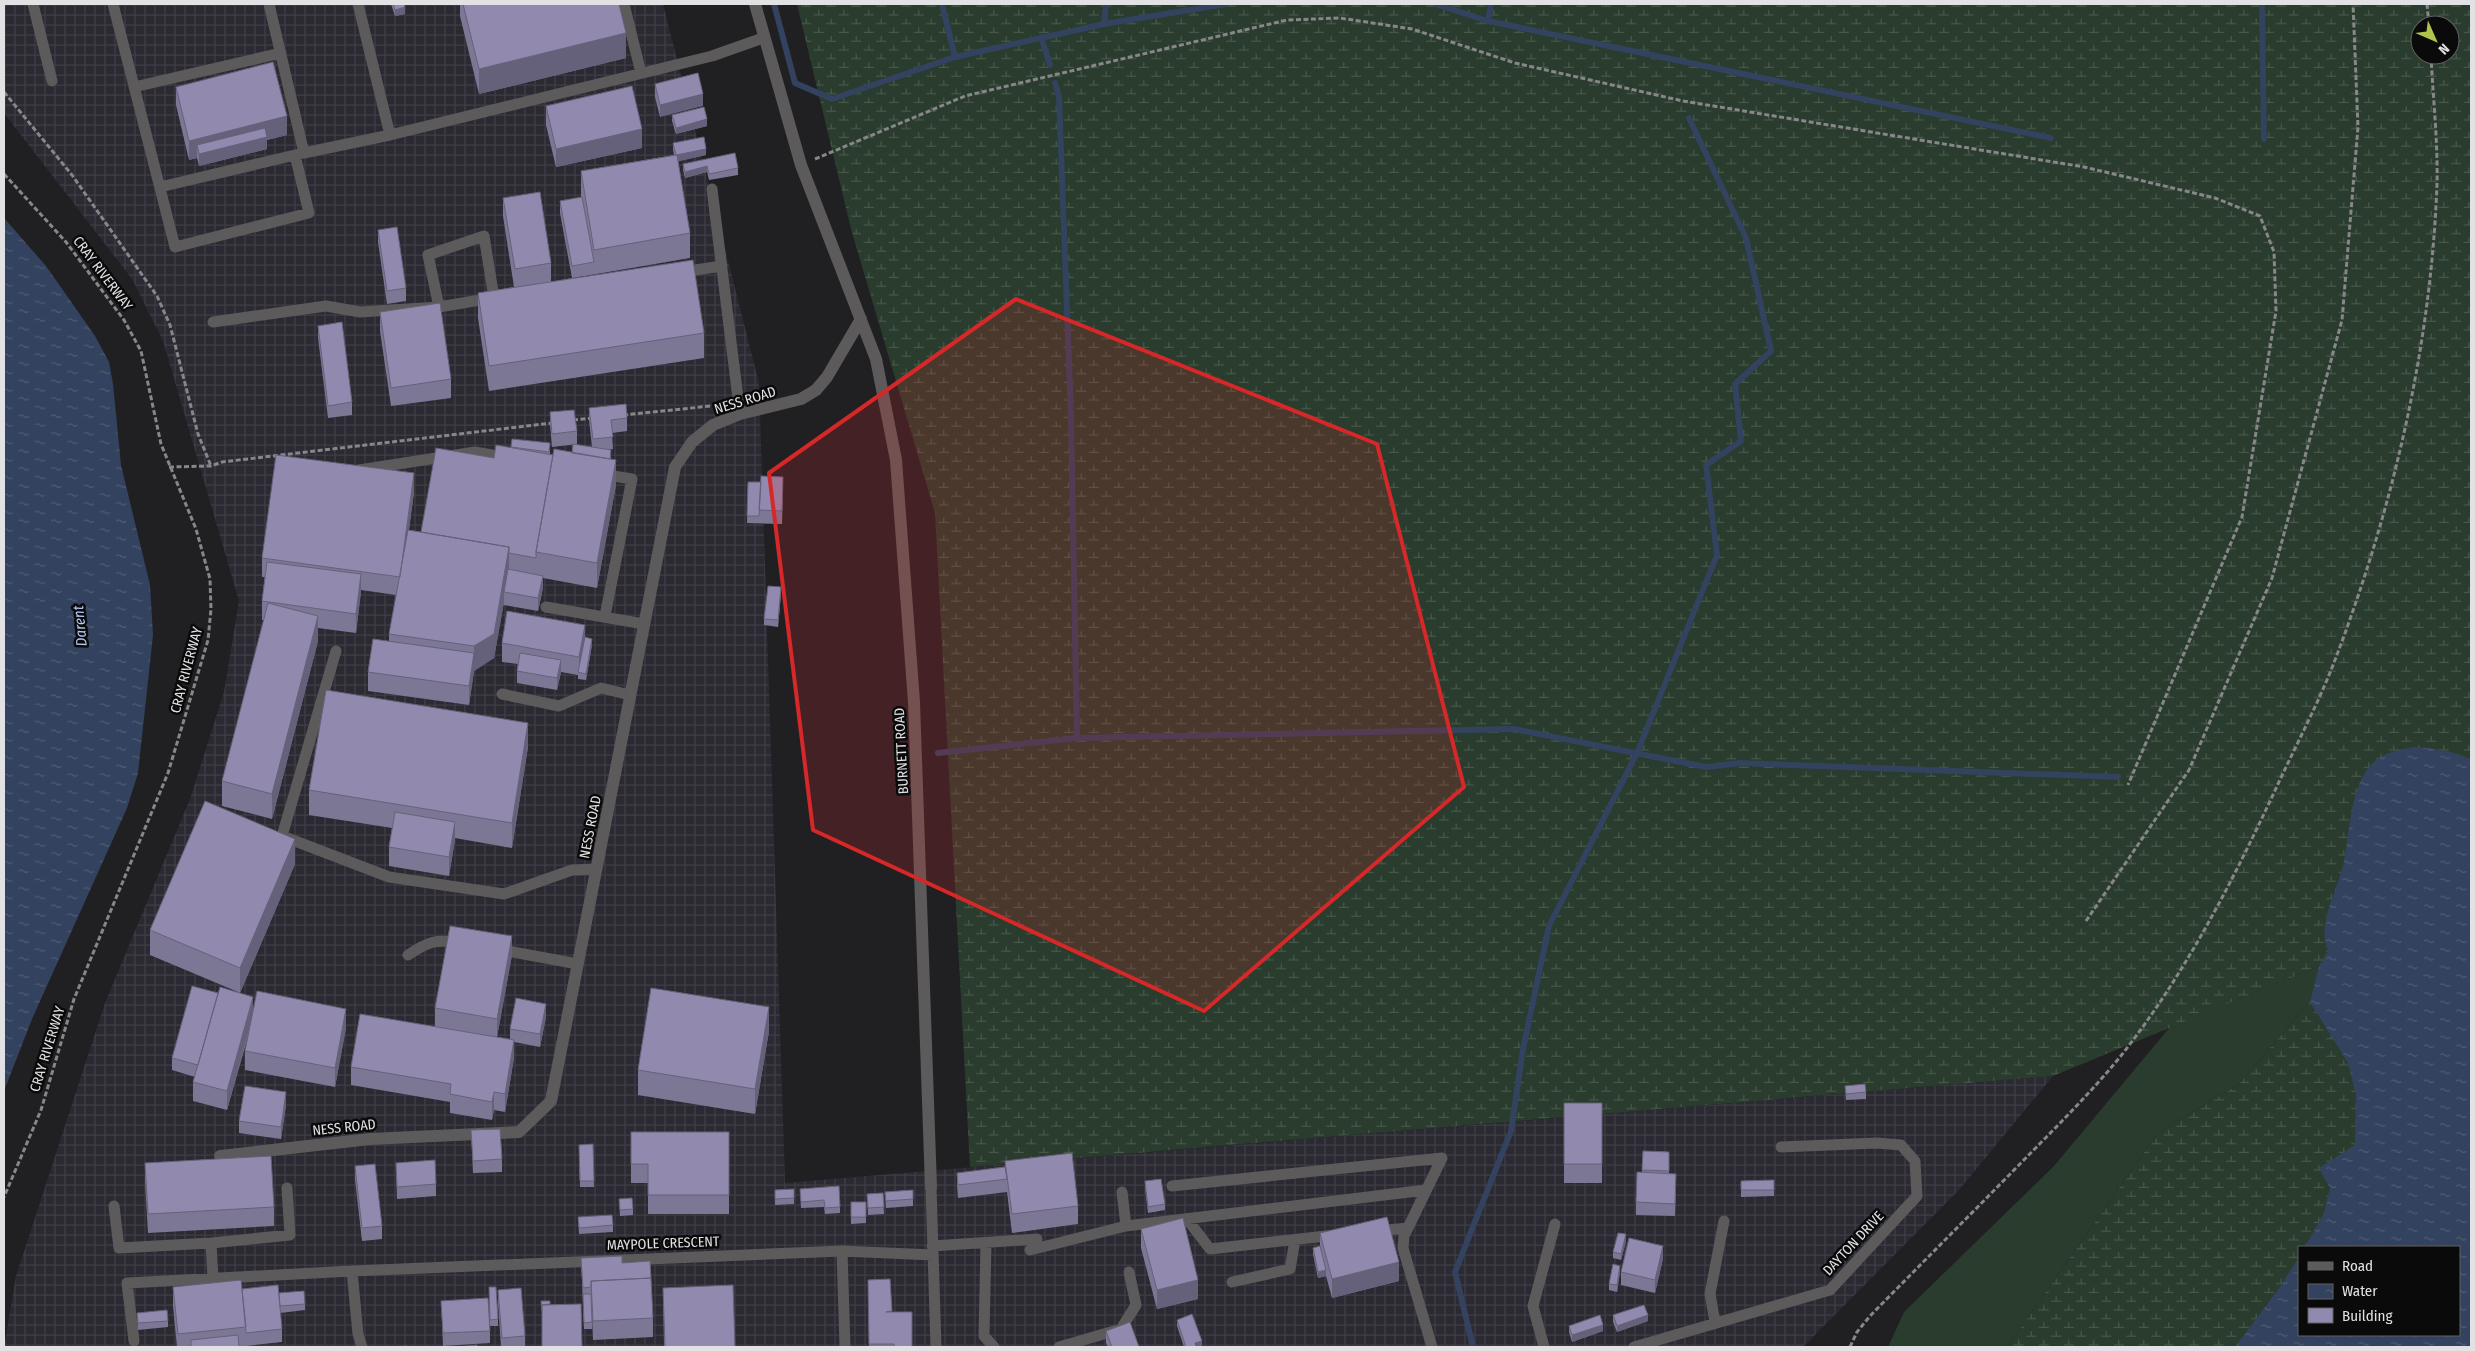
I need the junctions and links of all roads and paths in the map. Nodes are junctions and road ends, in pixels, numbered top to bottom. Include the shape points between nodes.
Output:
1 (33, 4) edge
2 (113, 4) edge
3 (269, 4) edge
4 (358, 4) edge
5 (624, 4) edge
6 (755, 4) edge
7 (2353, 4) edge
8 (763, 38) junction
9 (280, 52) junction
10 (2431, 65) edge
11 (642, 73) junction
12 (52, 80) dead end
13 (134, 87) junction
14 (4, 92) edge
15 (390, 135) junction
16 (300, 154) junction
17 (801, 165) junction
18 (4, 174) edge
19 (160, 187) junction
20 (712, 189) dead end
21 (722, 266) junction
22 (674, 273) edge
23 (439, 306) junction
24 (861, 319) junction
25 (213, 322) dead end
26 (667, 409) dead end
27 (740, 414) junction
28 (618, 415) edge
29 (598, 418) edge
30 (568, 421) edge
31 (558, 422) edge
32 (524, 461) edge
33 (211, 466) junction
34 (169, 467) junction
35 (345, 472) edge
36 (593, 472) edge
37 (546, 607) dead end
38 (605, 616) junction
39 (644, 624) junction
40 (336, 651) dead end
41 (502, 694) dead end
42 (630, 695) junction
43 (2128, 785) dead end
44 (597, 869) junction
45 (2086, 921) dead end
46 (408, 955) dead end
47 (578, 964) junction
48 (1781, 1147) dead end
49 (220, 1156) dead end
50 (1172, 1186) dead end
51 (931, 1187) joint
52 (287, 1188) dead end
53 (1426, 1190) junction
54 (1122, 1192) dead end
55 (4, 1197) edge
56 (114, 1206) dead end
57 (1187, 1219) junction
58 (1724, 1221) dead end
59 (1555, 1224) dead end
60 (1126, 1226) junction
61 (1408, 1228) junction
62 (1037, 1239) dead end
63 (1294, 1240) junction
64 (986, 1242) junction
65 (211, 1243) junction
66 (1030, 1250) dead end
67 (932, 1251) junction
68 (842, 1252) junction
69 (352, 1271) junction
70 (1129, 1272) dead end
71 (214, 1278) junction
72 (1232, 1282) dead end
73 (1715, 1322) junction
74 (134, 1341) dead end
75 (362, 1347) edge
76 (845, 1347) edge
77 (936, 1347) edge
78 (994, 1347) edge
79 (1058, 1347) edge
80 (1432, 1347) edge
81 (1544, 1347) edge
82 (1634, 1347) edge
83 (1850, 1347) edge

1 - 12 lane
2 - 13 lane
3 - 9 lane
4 - 15 lane
5 - 11 lane
6 - 8 street, BURNETT ROAD
7 - 45 path via 2358,127 2342,320 2272,578 2189,770
8 - 11 lane via 712,56
8 - 17 street, BURNETT ROAD
9 - 13 lane
9 - 16 lane
10 - 83 path via 2437,182 2428,294 2413,389 2397,466 2371,557 2334,662 2260,823 2194,947 2156,1008 2118,1059 2063,1120 1870,1316
11 - 15 lane
13 - 19 lane
14 - 33 path via 72,175 156,296 170,325 198,434
15 - 16 lane
16 - 19 lane
16 - 19 lane via 308,213 175,247
17 - 24 street, BURNETT ROAD
17 - 43 path via 965,96 1287,20 1340,18 1412,29 1515,63 1683,101 2084,167 2215,198 2260,216 2274,252 2276,311 2242,517
18 - 34 path, CRAY RIVERWAY via 66,242 124,320 141,351
20 - 21 lane
21 - 22 lane
21 - 27 lane
23 - 23 lane via 499,298 484,236 428,255
23 - 25 lane via 360,312 326,306
24 - 27 street, NESS ROAD via 816,390 801,399
24 - 51 street, BURNETT ROAD via 876,359 895,454 904,553 920,833
26 - 28 path
27 - 39 street, NESS ROAD via 712,425 692,442 675,467
29 - 30 path
31 - 33 path via 232,460
32 - 35 lane via 476,452
33 - 34 path
34 - 55 path, CRAY RIVERWAY via 196,529 210,579 208,640 168,773 74,999 41,1110
36 - 38 lane via 632,479
37 - 38 lane
38 - 39 lane
39 - 42 street, NESS ROAD
40 - 44 lane via 278,834 389,877 504,894 572,870
41 - 42 lane via 559,706 602,688
42 - 44 street, NESS ROAD
44 - 47 street, NESS ROAD
46 - 47 lane via 428,942 442,940
47 - 49 street, NESS ROAD via 551,1101 519,1132 370,1139
48 - 73 lane, DAYTON DRIVE via 1901,1145 1915,1161 1917,1196 1830,1290
50 - 53 lane via 1442,1158
51 - 67 lane
52 - 65 lane via 290,1235
53 - 57 lane
53 - 61 lane
54 - 60 lane
56 - 65 lane via 119,1248
57 - 60 lane
57 - 63 lane via 1210,1248
58 - 73 lane via 1710,1294
59 - 81 lane via 1533,1306
60 - 66 lane
61 - 63 lane
61 - 80 lane via 1402,1248
62 - 64 lane, MAYPOLE CRESCENT
63 - 72 lane via 1290,1269
64 - 67 lane, MAYPOLE CRESCENT
64 - 78 lane via 984,1336
65 - 71 lane
67 - 68 lane, MAYPOLE CRESCENT
67 - 77 lane
68 - 69 lane, MAYPOLE CRESCENT
68 - 76 lane
69 - 71 lane, MAYPOLE CRESCENT
69 - 75 lane
70 - 79 lane via 1136,1305 1121,1328
71 - 74 lane, MAYPOLE CRESCENT via 127,1283
73 - 82 lane, DAYTON DRIVE

